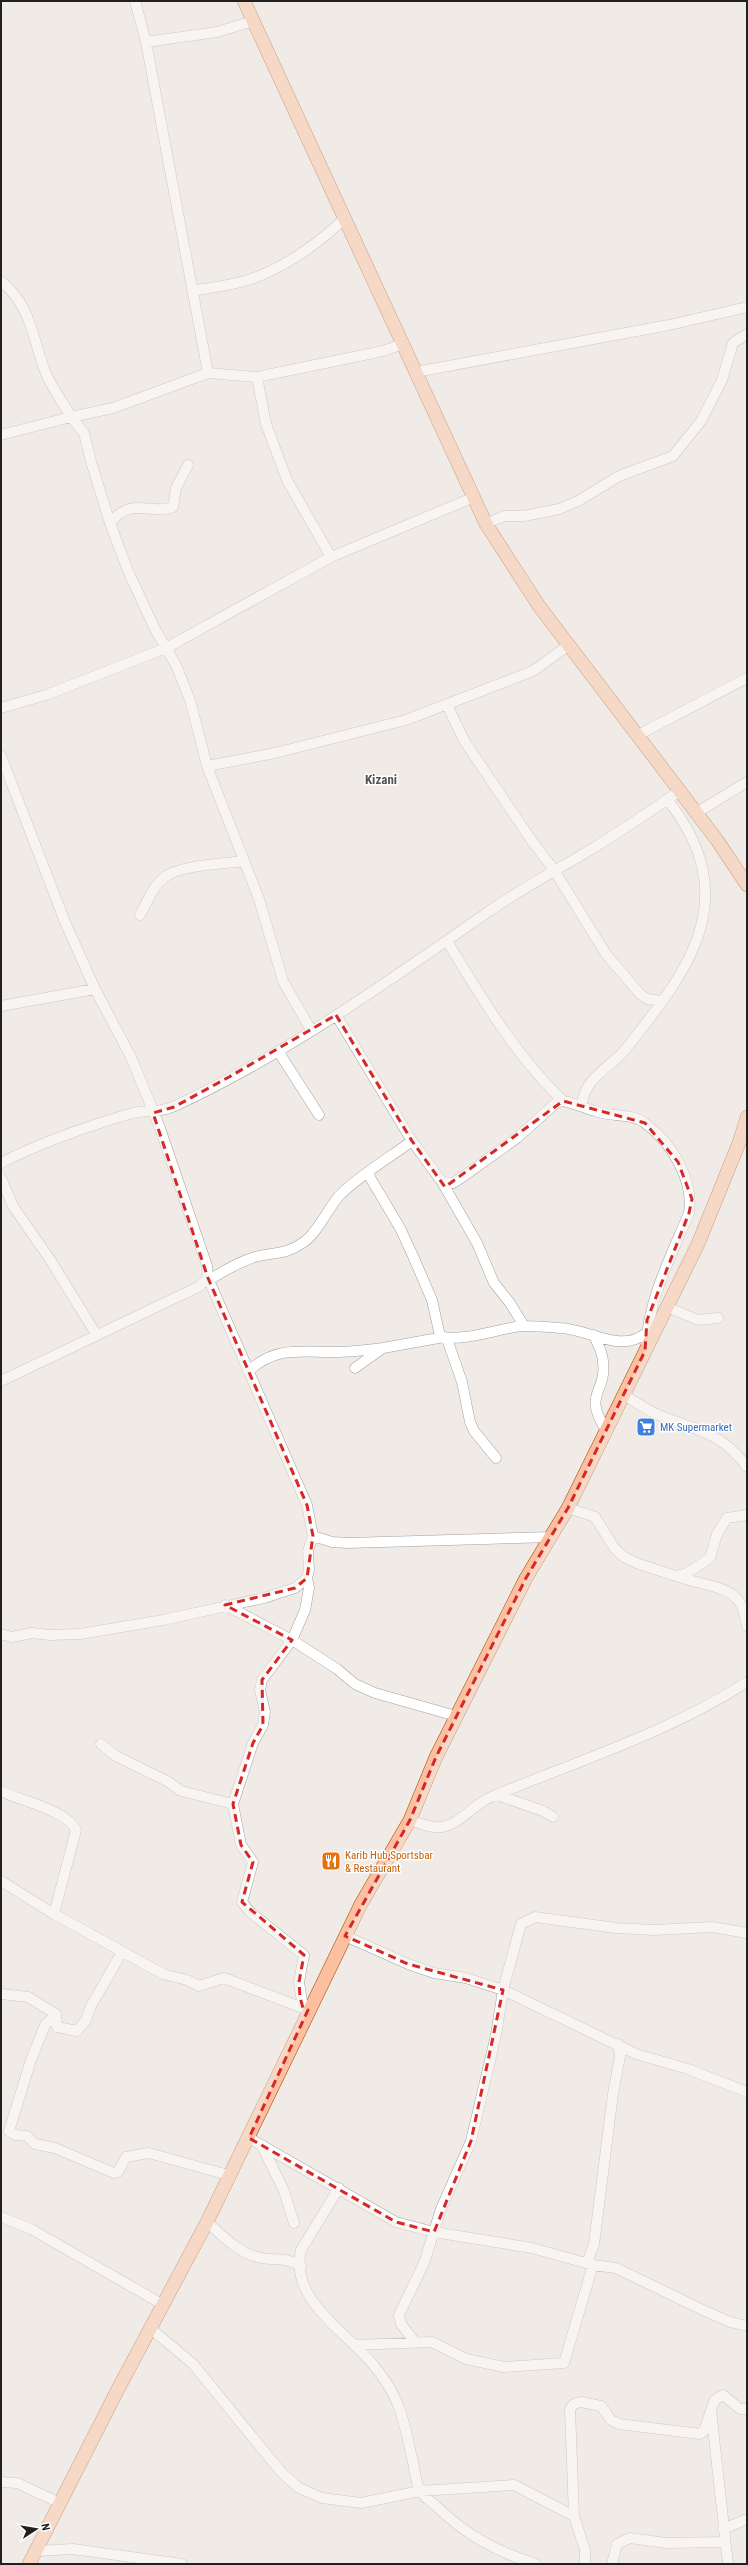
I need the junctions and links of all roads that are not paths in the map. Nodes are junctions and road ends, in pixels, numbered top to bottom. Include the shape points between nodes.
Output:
1 (135, 1) edge
2 (244, 1) edge
3 (253, 21) junction
4 (146, 42) junction
5 (345, 218) junction
6 (1, 281) edge
7 (193, 291) junction
8 (747, 307) edge
9 (747, 334) edge
10 (403, 344) junction
11 (416, 372) junction
12 (208, 373) junction
13 (257, 377) junction
14 (91, 413) junction
15 (71, 417) junction
16 (84, 433) junction
17 (1, 435) edge
18 (188, 465) dead end
19 (472, 498) junction
20 (110, 523) junction
21 (486, 524) junction
22 (331, 556) junction
23 (569, 645) junction
24 (166, 648) junction
25 (747, 678) edge
26 (447, 705) junction
27 (1, 708) edge
28 (638, 735) junction
29 (1, 756) edge
30 (207, 766) junction
31 (747, 782) edge
32 (680, 791) junction
33 (667, 800) junction
34 (696, 813) junction
35 (243, 861) junction
36 (554, 870) junction
37 (747, 885) edge
38 (140, 915) dead end
39 (448, 941) junction
40 (95, 989) junction
41 (661, 1001) junction
42 (1, 1006) edge
43 (336, 1015) junction
44 (311, 1030) junction
45 (278, 1051) junction
46 (563, 1100) junction
47 (581, 1105) junction
48 (153, 1113) junction
49 (319, 1115) dead end
50 (747, 1117) edge
51 (412, 1142) junction
52 (1, 1163) edge
53 (368, 1174) junction
54 (1, 1178) edge
55 (442, 1182) junction
56 (453, 1183) junction
57 (449, 1195) junction
58 (208, 1279) junction
59 (668, 1308) junction
60 (718, 1318) dead end
61 (524, 1326) junction
62 (646, 1332) junction
63 (96, 1334) junction
64 (594, 1335) junction
65 (445, 1338) junction
66 (384, 1348) junction
67 (646, 1350) junction
68 (355, 1368) dead end
69 (248, 1372) junction
70 (1, 1381) edge
71 (624, 1395) junction
72 (606, 1430) junction
73 (496, 1458) dead end
74 (747, 1467) edge
75 (568, 1508) junction
76 (747, 1515) edge
77 (313, 1536) junction
78 (552, 1537) junction
79 (676, 1576) junction
80 (307, 1578) junction
81 (225, 1605) junction
82 (747, 1626) edge
83 (1, 1634) edge
84 (292, 1640) junction
85 (747, 1682) edge
86 (456, 1716) junction
87 (101, 1744) dead end
88 (1, 1791) edge
89 (497, 1795) junction
90 (233, 1804) junction
91 (553, 1817) dead end
92 (410, 1820) junction
93 (1, 1881) edge
94 (54, 1914) junction
95 (747, 1933) edge
96 (345, 1936) junction
97 (122, 1952) junction
98 (503, 1990) junction
99 (1, 1994) edge
100 (306, 2009) junction
101 (56, 2014) junction
102 (618, 2044) junction
103 (747, 2092) edge
104 (249, 2138) junction
105 (262, 2146) junction
106 (228, 2175) junction
107 (339, 2188) junction
108 (1, 2216) edge
109 (207, 2222) junction
110 (294, 2223) dead end
111 (434, 2232) junction
112 (590, 2264) junction
113 (301, 2266) junction
114 (162, 2304) junction
115 (747, 2326) edge
116 (150, 2328) junction
117 (415, 2342) junction
118 (354, 2345) junction
119 (747, 2409) edge
120 (711, 2410) junction
121 (1, 2482) edge
122 (420, 2491) junction
123 (60, 2503) junction
124 (574, 2516) junction
125 (747, 2518) edge
126 (723, 2529) junction
127 (725, 2542) junction
128 (36, 2551) junction
129 (29, 2564) edge
130 (182, 2564) edge
131 (536, 2564) edge
132 (585, 2564) edge
133 (612, 2564) edge
134 (728, 2564) edge

1 - 4 street
2 - 3 main road
3 - 4 street via 217,32
3 - 5 main road
4 - 7 street
5 - 7 street via 297,255 265,274 241,282
5 - 10 main road
6 - 15 street via 19,300 28,315 45,372
7 - 12 street
8 - 11 street via 669,325
9 - 21 street via 733,343 722,380 700,421 673,456 620,476 559,509 524,516 504,516
10 - 11 main road
10 - 13 street via 383,351
11 - 19 main road
12 - 13 street
12 - 14 street via 113,408
13 - 22 street via 266,424 287,480
14 - 15 street
14 - 16 street
15 - 16 street
15 - 17 street
16 - 20 street
18 - 20 street via 176,488 173,507 167,509 140,506 118,514
19 - 21 main road
19 - 22 street
20 - 24 street via 128,571
21 - 23 main road via 514,571
22 - 24 street
23 - 26 street via 533,671
23 - 28 main road
24 - 27 street via 53,692
24 - 30 street via 190,700
25 - 28 street
26 - 30 street via 370,731
26 - 36 street via 465,742
28 - 32 main road
29 - 40 street via 65,922
30 - 35 street
31 - 34 street
32 - 33 street
32 - 34 main road
33 - 36 street via 594,848
33 - 41 street via 686,822 705,874 707,891 695,948 681,976
34 - 37 main road
35 - 38 street via 181,870 166,876 152,892
35 - 44 street via 259,899 283,981
36 - 39 street
36 - 41 street via 606,954 623,976 647,999
39 - 43 street
39 - 46 street via 494,1016 539,1074
40 - 42 street
40 - 48 street via 131,1057
41 - 47 street via 623,1052 589,1085
43 - 44 street
43 - 51 street
44 - 45 street
45 - 48 street via 174,1106
45 - 49 street
46 - 47 street
46 - 56 street via 556,1103 516,1138
47 - 62 street via 595,1112 632,1118 645,1123 678,1162 687,1178 692,1199 690,1213 652,1304
48 - 52 street via 132,1113 54,1139
48 - 58 street via 207,1266
50 - 59 main road via 698,1244
51 - 53 street
51 - 55 street
53 - 58 street via 355,1181 339,1197 306,1241 292,1250 236,1263
53 - 65 street via 403,1235 432,1300 440,1336
54 - 63 street via 13,1206 52,1261
55 - 56 street
55 - 57 street
56 - 57 street
57 - 61 street via 477,1244 494,1283
58 - 63 street via 198,1287
58 - 69 street
59 - 60 street via 698,1320
59 - 67 main road
61 - 64 street via 571,1328
61 - 65 street
62 - 64 street via 638,1340 622,1343
62 - 67 street
63 - 70 street
64 - 72 street via 604,1363 595,1405 596,1414
65 - 66 street
65 - 73 street via 462,1382 470,1422 474,1431
66 - 68 street
66 - 69 street via 335,1352 292,1351 260,1360
67 - 71 main road
69 - 77 street via 307,1504
71 - 72 main road
71 - 74 street via 660,1416 711,1434 731,1448
72 - 75 main road
75 - 78 main road
75 - 79 street via 595,1517 615,1549 624,1557
76 - 79 street via 727,1518 722,1523 710,1558 687,1573
77 - 78 street via 348,1543
77 - 80 street via 308,1551
78 - 86 main road via 526,1578
79 - 82 street via 715,1587 734,1596 744,1611
80 - 81 street via 295,1588 264,1598
80 - 84 street via 305,1610
81 - 83 street via 164,1620 80,1634 32,1633 12,1637
81 - 84 street
84 - 86 street via 355,1684 375,1693
84 - 90 street via 262,1680 260,1690 265,1712 263,1725 253,1742
85 - 89 street via 697,1712 659,1730
86 - 92 main road
87 - 90 street via 116,1756 167,1781 181,1791
88 - 94 street via 53,1812 73,1824 76,1830
89 - 91 street
89 - 92 street via 442,1827
90 - 100 street via 241,1845 254,1862 242,1902 250,1912 304,1955 299,1982
92 - 96 main road
93 - 94 street
94 - 97 street
95 - 98 street via 712,1927 654,1930 616,1928 535,1917 521,1924
96 - 98 street via 434,1973 466,1978
96 - 100 main road
97 - 100 street via 163,1974 199,1986 224,1978
97 - 101 street via 100,1988 86,2020 77,2031 57,2027
98 - 102 street
98 - 111 street via 496,2035 472,2141
99 - 101 street via 28,1997
100 - 104 main road
101 - 106 street via 45,2025 37,2046 10,2131 14,2135 27,2136 35,2144 55,2148 114,2173 118,2172 126,2157 149,2153
102 - 103 street via 636,2054
102 - 112 street via 620,2056
104 - 105 street
104 - 106 main road
105 - 107 street
105 - 110 street via 284,2191
106 - 109 main road
107 - 111 street via 396,2222
107 - 113 street via 301,2250 298,2260
108 - 114 street via 31,2229
109 - 113 street via 244,2252 257,2257 287,2259
109 - 114 main road
111 - 112 street via 532,2248
111 - 117 street via 424,2263 399,2315 401,2324
112 - 115 street via 630,2273 705,2311
112 - 117 street via 564,2363 504,2366 466,2359 432,2342
113 - 118 street via 300,2278 308,2295 320,2311
114 - 116 main road
116 - 122 street via 193,2364 281,2472 299,2488 322,2498 360,2503
116 - 123 main road
117 - 118 street
118 - 122 street via 374,2366 399,2404
119 - 120 street via 740,2409 723,2395 715,2400
120 - 124 street via 704,2431 700,2434 619,2424 611,2420 601,2406 581,2402 574,2404 570,2410 570,2428
120 - 126 street
121 - 123 street via 17,2483
122 - 124 street via 514,2485
122 - 131 street via 463,2530 501,2552
123 - 128 main road
124 - 132 street via 585,2550
125 - 126 street
126 - 127 street
127 - 133 street via 666,2543 630,2538 617,2544
127 - 134 street
128 - 129 main road
128 - 130 street via 73,2549

